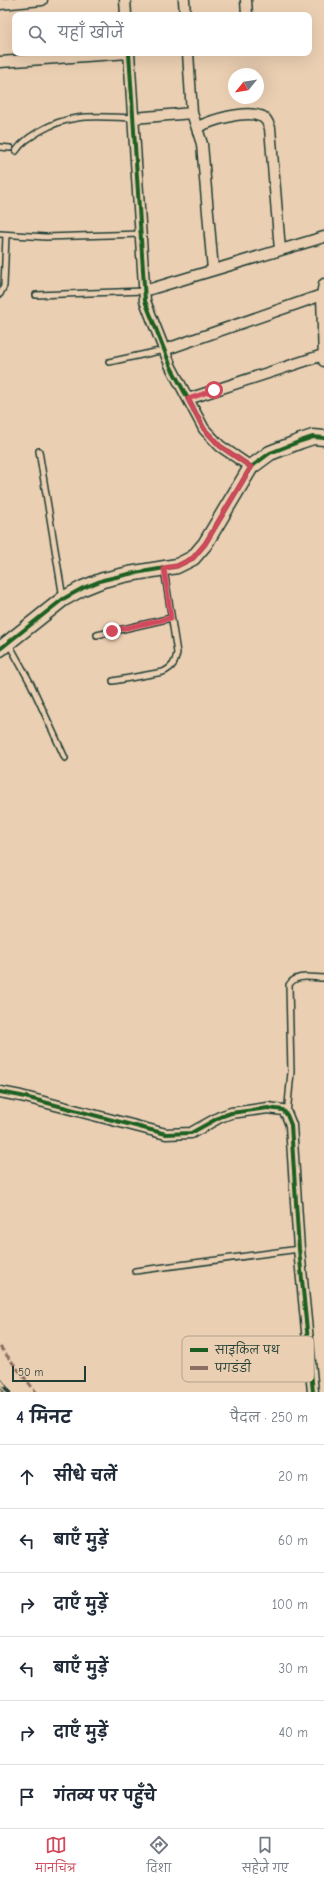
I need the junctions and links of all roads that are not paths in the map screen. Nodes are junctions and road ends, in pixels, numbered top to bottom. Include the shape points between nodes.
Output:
1 (42, 0) edge
2 (125, 0) edge
3 (184, 0) edge
4 (246, 0) edge
5 (0, 4) edge
6 (126, 12) edge
7 (185, 12) edge
8 (247, 12) edge
9 (86, 56) edge
10 (129, 56) edge
11 (188, 56) edge
12 (0, 62) edge
13 (192, 113) junction
14 (134, 118) junction
15 (198, 127) junction
16 (0, 147) edge
17 (10, 148) dead end
18 (16, 151) dead end
19 (3, 234) edge
20 (141, 234) junction
21 (324, 237) edge
22 (280, 250) junction
23 (213, 270) junction
24 (324, 284) edge
25 (144, 291) junction
26 (0, 294) edge
27 (36, 295) dead end
28 (322, 295) junction
29 (164, 350) junction
30 (324, 356) edge
31 (324, 361) edge
32 (109, 362) dead end
33 (188, 399) junction
34 (324, 438) edge
35 (39, 451) dead end
36 (251, 467) junction
37 (164, 568) junction
38 (63, 598) junction
39 (171, 618) junction
40 (96, 635) dead end
41 (4, 646) edge
42 (113, 681) dead end
43 (65, 758) dead end
44 (324, 978) edge
45 (0, 1092) edge
46 (288, 1115) junction
47 (299, 1249) junction
48 (135, 1271) dead end
49 (308, 1336) edge
50 (312, 1382) edge
51 (313, 1392) edge

1 - 5 street
2 - 6 street
3 - 7 street
4 - 8 street
9 - 12 street
10 - 14 street
11 - 13 street
13 - 14 street
13 - 15 street
14 - 18 lane via 70,118 25,140
14 - 20 street
15 - 22 street via 225,117 260,116 266,119 270,128
15 - 23 street via 205,168
16 - 17 lane
19 - 20 lane via 46,237
19 - 26 lane via 4,286
20 - 25 street
21 - 22 street
22 - 23 street
23 - 25 street
24 - 28 street
25 - 27 lane
25 - 29 street via 145,301
28 - 29 street
28 - 30 street
29 - 32 lane
29 - 33 street
30 - 31 street
30 - 33 street
33 - 36 street via 204,429 220,446
34 - 36 street via 313,437 270,453
35 - 38 lane
36 - 37 street via 205,544 193,558 177,566
37 - 38 street via 103,580
37 - 39 lane
38 - 41 street
39 - 40 lane
39 - 42 lane via 177,653 171,668 163,672
41 - 43 lane via 31,684
44 - 46 lane via 298,977 289,985 291,1072
45 - 46 street via 166,1134 190,1133 231,1113 276,1107
46 - 47 street
47 - 48 lane
47 - 49 street
50 - 51 street

